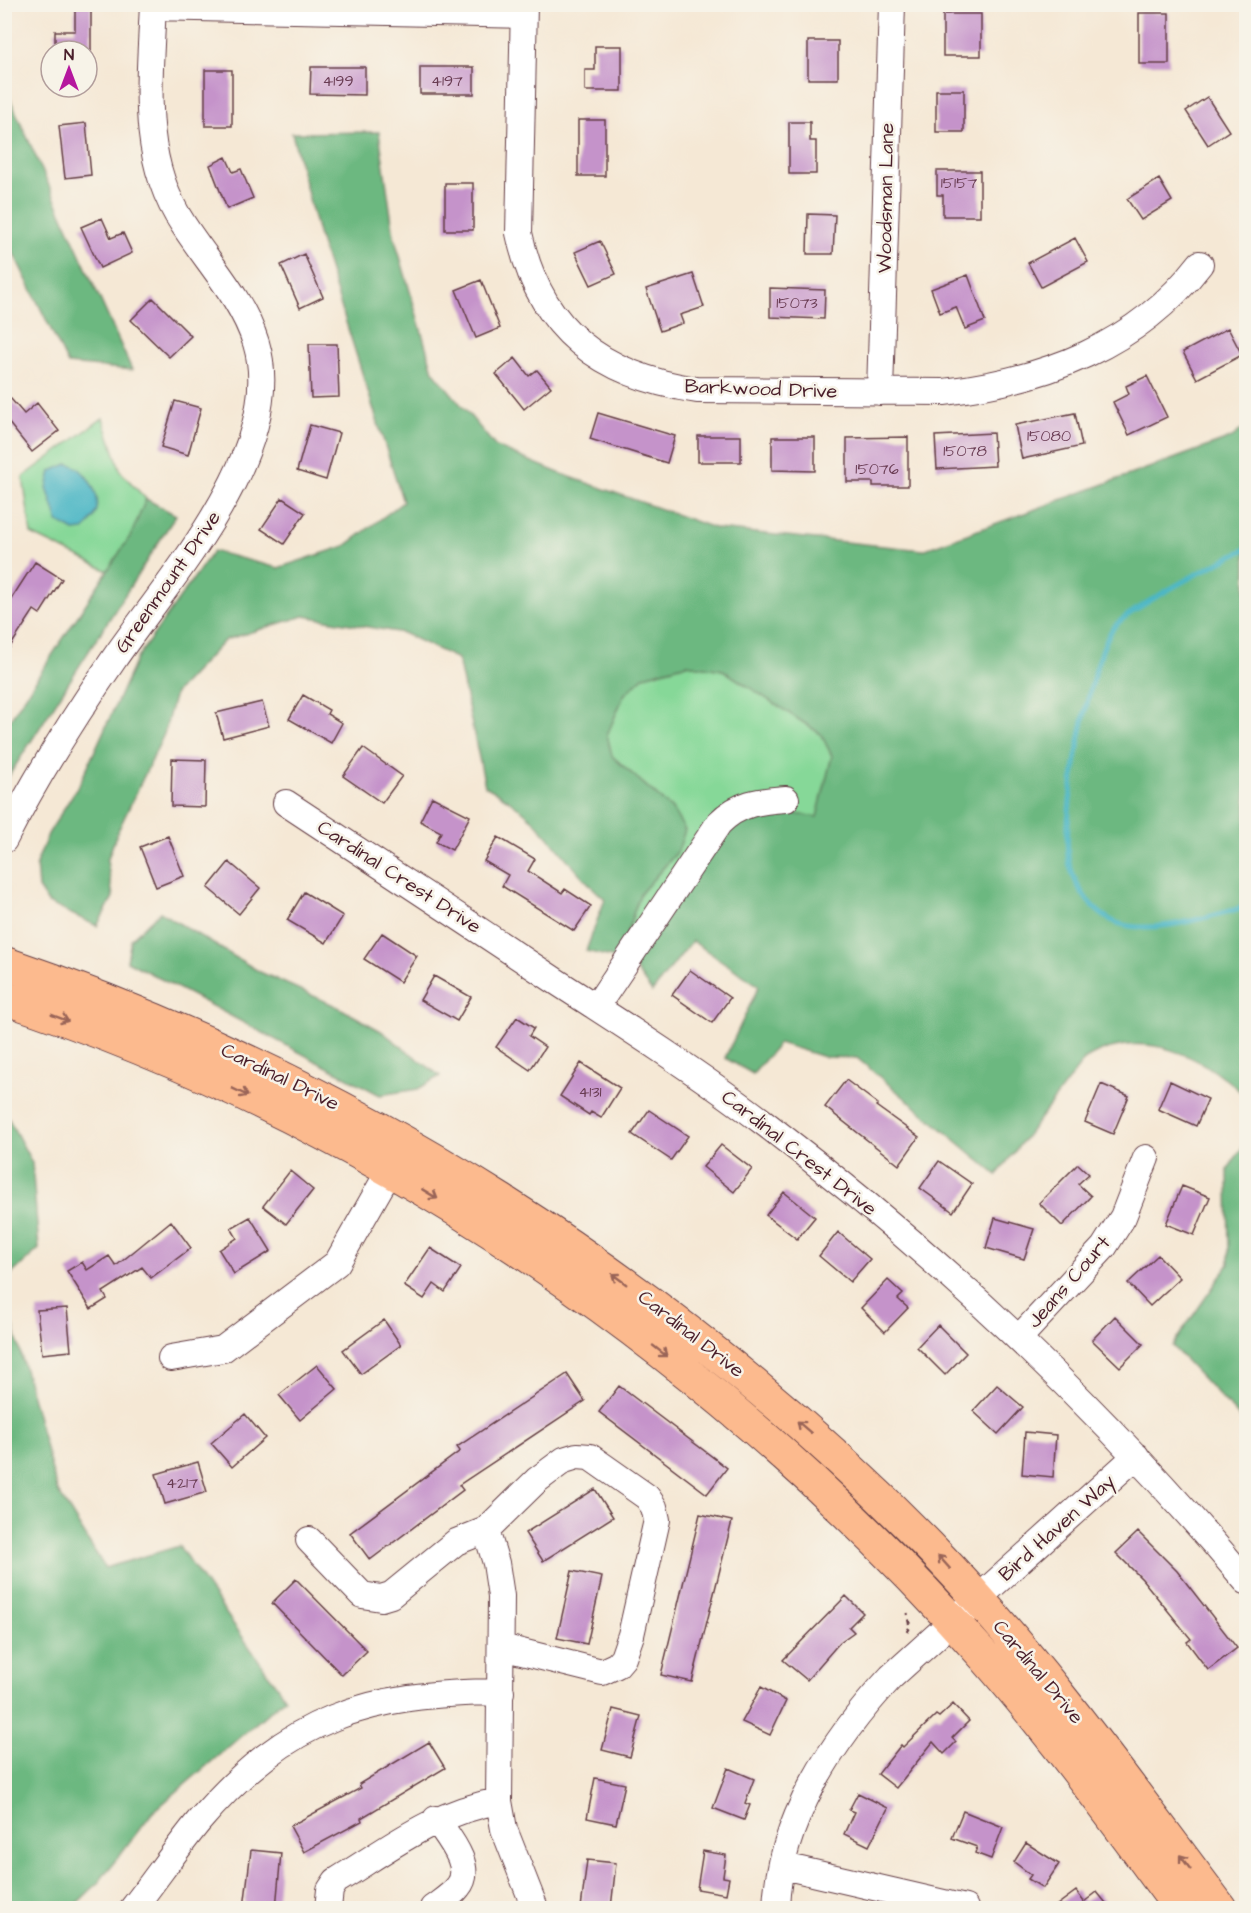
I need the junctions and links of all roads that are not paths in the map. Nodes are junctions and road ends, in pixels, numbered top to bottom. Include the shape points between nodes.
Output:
1 (892, 4) edge
2 (153, 6) edge
3 (523, 10) edge
4 (1200, 264) dead end
5 (880, 392) junction
6 (786, 799) dead end
7 (286, 803) dead end
8 (4, 840) edge
9 (4, 963) edge
10 (4, 998) edge
11 (596, 1007) junction
12 (1146, 1158) dead end
13 (390, 1170) junction
14 (1019, 1338) junction
15 (171, 1358) dead end
16 (1136, 1456) junction
17 (486, 1530) junction
18 (309, 1540) dead end
19 (1246, 1581) edge
20 (978, 1599) junction
21 (952, 1623) junction
22 (502, 1647) junction
23 (501, 1692) junction
24 (499, 1801) junction
25 (436, 1819) junction
26 (783, 1866) junction
27 (133, 1908) edge
28 (328, 1908) edge
29 (433, 1908) edge
30 (535, 1908) edge
31 (776, 1908) edge
32 (965, 1908) edge
33 (1180, 1908) edge
34 (1220, 1908) edge

1 - 5 street, Woodsman Lane
2 - 3 street
2 - 8 street, Greenmount Drive via 149,113 159,173 182,223 249,322 261,371 257,422 222,504 198,544 114,659 61,740
3 - 5 street, Barkwood Drive via 519,233 534,286 562,327 608,363 662,385 697,390
4 - 5 street, Barkwood Drive via 1181,289 1132,330 1058,366 983,387 944,392
6 - 11 street via 743,805 719,823
7 - 11 street, Cardinal Crest Drive
20 -> 9 main road, Cardinal Drive via 929,1546 814,1436 720,1356 585,1253 470,1179 331,1101 149,1016
10 -> 13 main road, Cardinal Drive via 133,1046 230,1088
11 - 14 street, Cardinal Crest Drive via 742,1107 847,1187
12 - 14 street, Jeans Court via 1122,1217 1104,1247
13 - 15 street via 337,1263 223,1349
13 -> 21 main road, Cardinal Drive via 529,1256 690,1373 823,1489 884,1548
14 - 16 street, Cardinal Crest Drive
16 - 19 street, Cardinal Crest Drive
16 - 20 street, Bird Haven Way
17 - 18 street via 456,1542 391,1595 381,1598 362,1595
17 - 22 street via 501,1596
17 - 22 street via 537,1480 564,1460 577,1456 590,1457 647,1497 657,1520 631,1635 617,1665 602,1672
20 - 21 street, Bird Haven Way
34 -> 20 main road, Cardinal Drive via 1081,1722
21 - 26 street, Bird Haven Way via 891,1677 835,1743 801,1808
21 - 33 main road, Cardinal Drive via 1066,1757
22 - 23 street
23 - 24 street
23 - 27 street via 416,1695 383,1701 339,1715 282,1744 225,1792
24 - 25 street
24 - 30 street via 504,1828
25 - 28 street via 336,1881 330,1890
25 - 29 street via 464,1869 459,1887
26 - 31 street, Bird Haven Way
26 - 32 street

